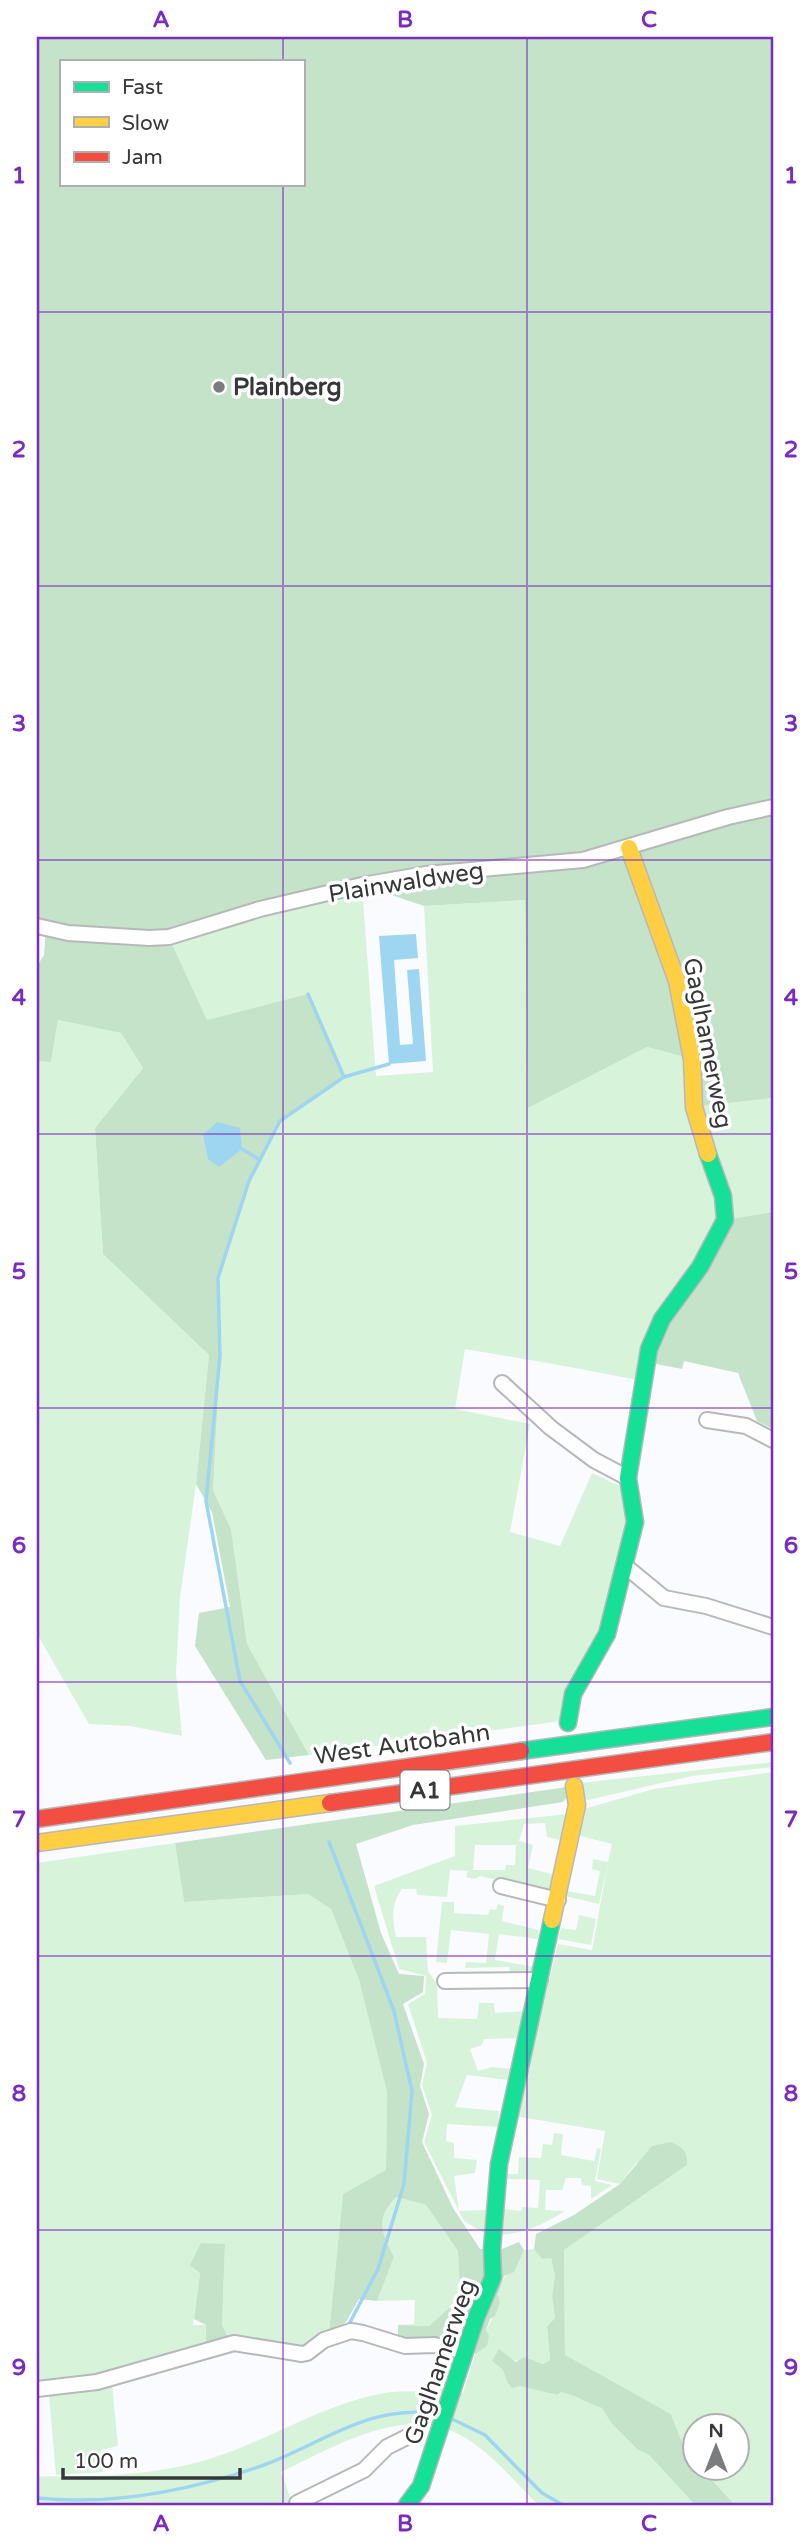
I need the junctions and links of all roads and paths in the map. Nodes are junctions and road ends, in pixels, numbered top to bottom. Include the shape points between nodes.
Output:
1 (773, 807) edge
2 (629, 848) junction
3 (37, 926) edge
4 (502, 1383) dead end
5 (707, 1420) dead end
6 (773, 1440) edge
7 (628, 1478) junction
8 (624, 1565) junction
9 (773, 1627) edge
10 (773, 1717) edge
11 (568, 1723) dead end
12 (773, 1742) edge
13 (574, 1786) dead end
14 (37, 1819) edge
15 (37, 1843) edge
16 (501, 1886) dead end
17 (558, 1900) junction
18 (540, 1980) junction
19 (445, 1981) dead end
20 (465, 2353) junction
21 (37, 2389) edge
22 (409, 2436) dead end
23 (298, 2505) edge
24 (407, 2505) edge

1 - 2 street, Plainwaldweg
2 - 3 street, Plainwaldweg via 583,860 426,874 362,885 169,937 68,933
2 - 7 main road, Gaglhamerweg via 677,981 692,1059 694,1107 723,1196 725,1220 700,1267 662,1319 649,1349
4 - 7 street via 551,1428
5 - 6 street via 746,1426
7 - 8 main road, Gaglhamerweg via 635,1522
8 - 9 street via 664,1598
8 - 11 main road, Gaglhamerweg via 607,1634 573,1694
10 - 14 main road, West Autobahn / A1
12 - 15 main road, West Autobahn / A1
13 - 17 main road, Gaglhamerweg via 577,1805
16 - 17 street
17 - 18 main road, Gaglhamerweg
18 - 19 street
18 - 20 main road, Gaglhamerweg via 497,2174 494,2277
20 - 21 street via 434,2345 404,2346 351,2331 324,2340 307,2353 234,2343 97,2382
20 - 24 main road, Gaglhamerweg via 421,2486
22 - 23 street via 387,2447 364,2470

